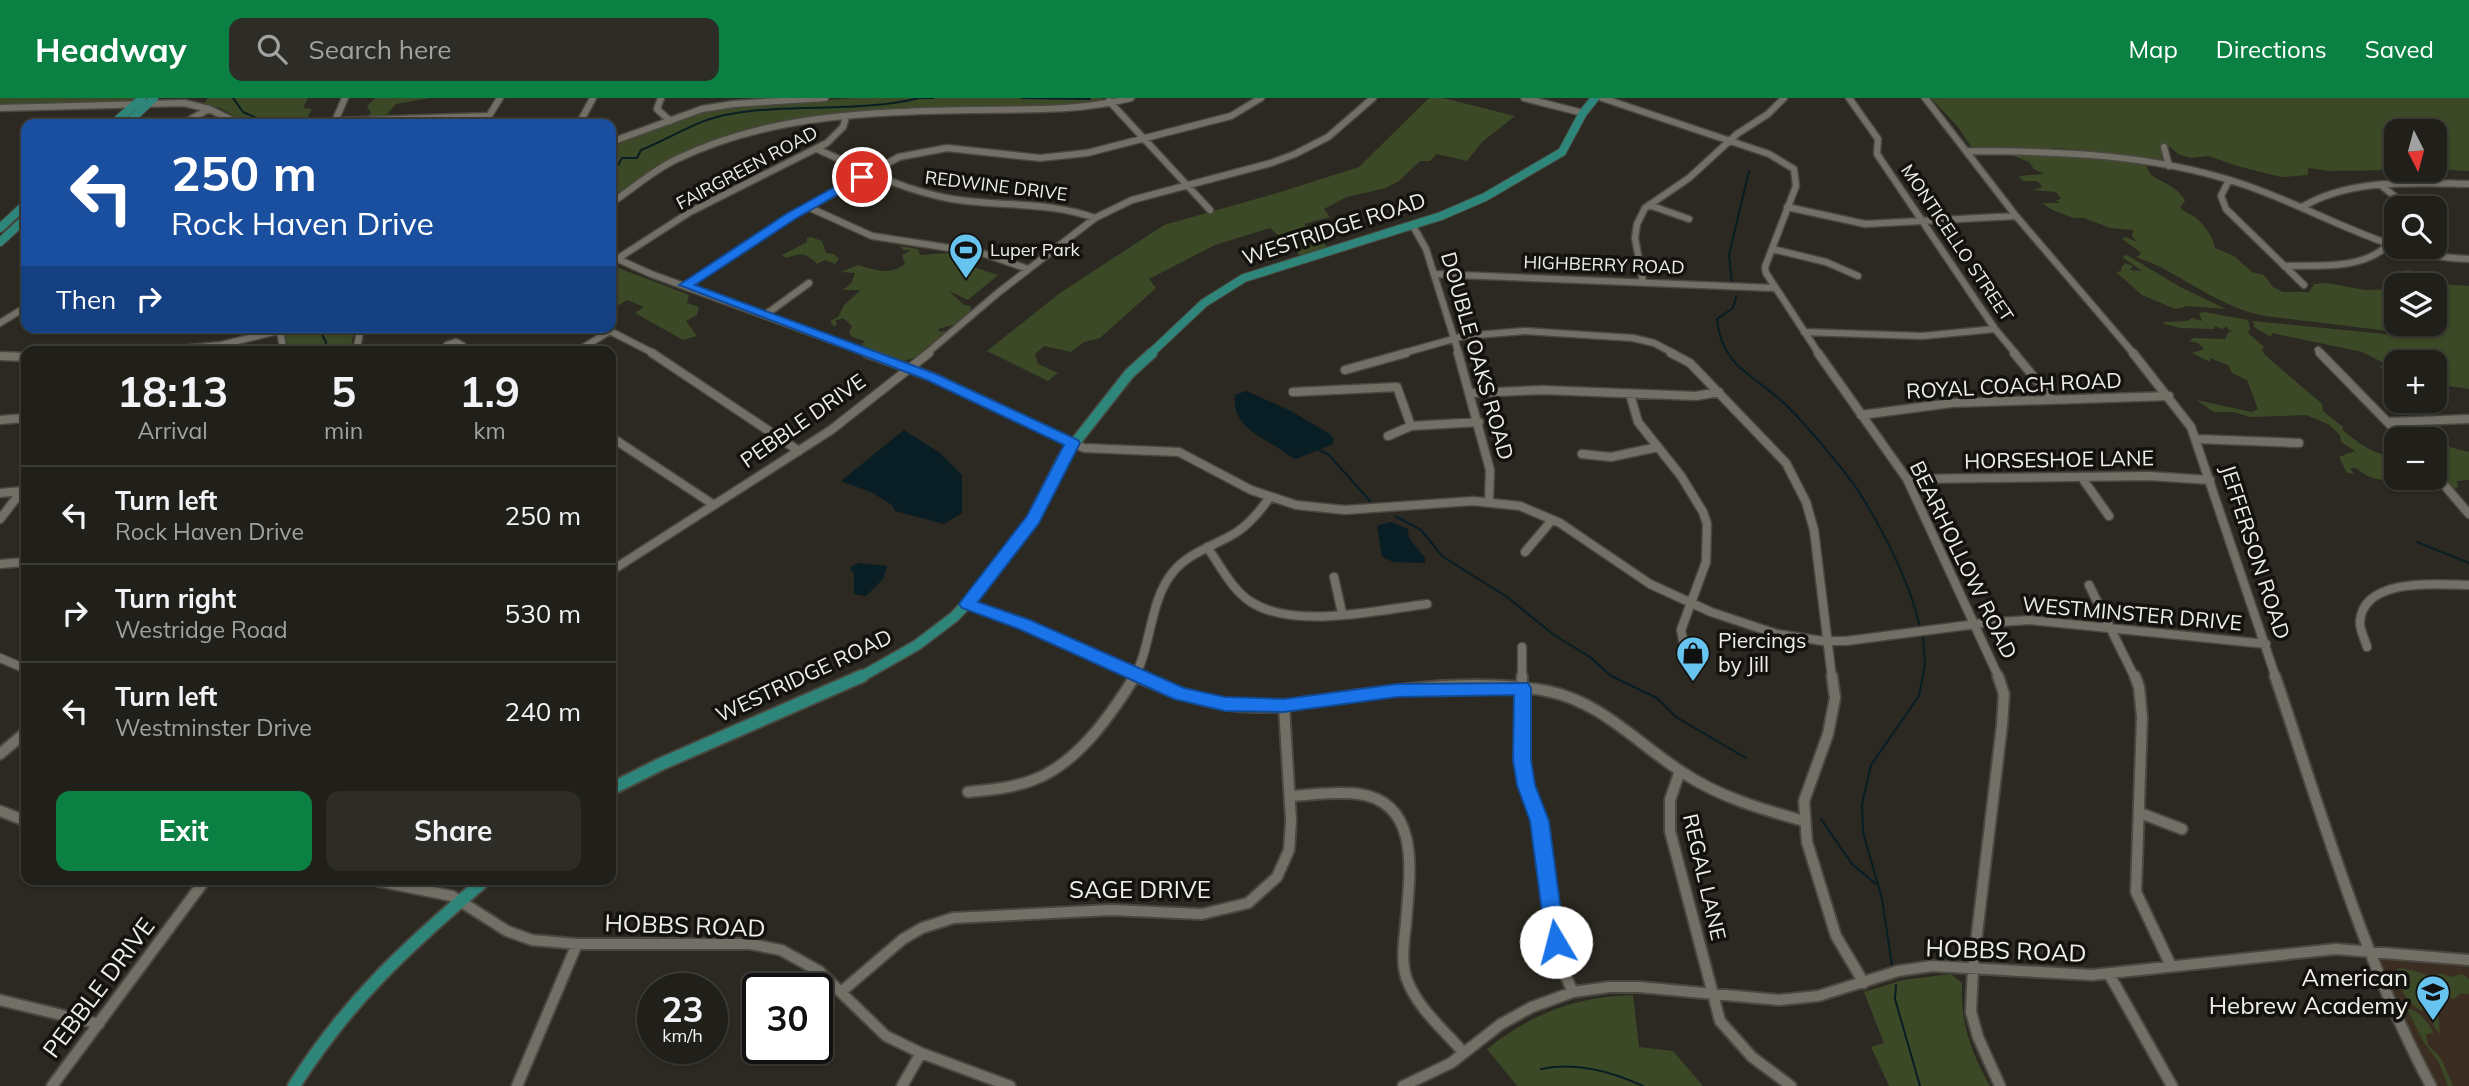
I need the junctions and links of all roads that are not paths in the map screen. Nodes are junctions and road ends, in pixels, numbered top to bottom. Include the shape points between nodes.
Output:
1 (345, 98) edge
2 (500, 98) edge
3 (593, 98) edge
4 (661, 98) edge
5 (825, 98) edge
6 (1131, 98) edge
7 (1261, 98) edge
8 (1373, 98) edge
9 (1524, 98) edge
10 (1595, 98) edge
11 (1602, 98) edge
12 (1784, 98) edge
13 (1849, 98) edge
14 (1925, 98) edge
15 (139, 100) edge
16 (152, 100) edge
17 (758, 100) edge
18 (1109, 101) edge
19 (0, 108) edge
20 (209, 109) junction
21 (1583, 113) junction
22 (489, 116) junction
23 (846, 117) junction
24 (118, 119) edge
25 (131, 119) edge
26 (191, 119) edge
27 (230, 119) edge
28 (336, 119) edge
29 (397, 119) edge
30 (487, 119) edge
31 (582, 119) edge
32 (670, 121) junction
33 (1145, 138) junction
34 (616, 140) edge
35 (1730, 140) junction
36 (2164, 147) dead end
37 (817, 149) junction
38 (1966, 151) junction
39 (2169, 166) junction
40 (870, 172) junction
41 (2228, 180) junction
42 (2469, 184) edge
43 (1188, 185) junction
44 (2382, 186) junction
45 (2394, 196) edge
46 (616, 198) edge
47 (1649, 205) junction
48 (808, 207) junction
49 (1787, 207) junction
50 (2302, 207) junction
51 (21, 209) edge
52 (1210, 210) dead end
53 (2016, 216) junction
54 (1096, 218) junction
55 (1689, 219) dead end
56 (1922, 220) junction
57 (21, 223) edge
58 (1413, 226) junction
59 (0, 228) edge
60 (0, 243) edge
61 (2384, 246) edge
62 (1772, 248) junction
63 (2384, 250) edge
64 (616, 256) edge
65 (616, 258) edge
66 (2447, 258) edge
67 (2469, 259) edge
68 (2284, 266) junction
69 (1028, 269) junction
70 (1434, 274) junction
71 (1858, 276) dead end
72 (1643, 282) junction
73 (809, 283) dead end
74 (685, 285) junction
75 (2304, 285) dead end
76 (1774, 288) junction
77 (21, 310) edge
78 (765, 315) junction
79 (0, 323) edge
80 (1995, 329) junction
81 (1804, 332) junction
82 (265, 333) edge
83 (601, 333) edge
84 (613, 333) edge
85 (1455, 339) junction
86 (211, 346) edge
87 (446, 346) edge
88 (462, 346) edge
89 (584, 346) edge
90 (2318, 350) dead end
91 (0, 356) edge
92 (21, 357) edge
93 (909, 369) junction
94 (1345, 370) dead end
95 (1293, 392) dead end
96 (1718, 392) junction
97 (1471, 393) junction
98 (1630, 394) junction
99 (2169, 396) junction
100 (2052, 399) junction
101 (1861, 415) junction
102 (21, 418) edge
103 (2469, 419) edge
104 (0, 420) edge
105 (1479, 422) junction
106 (2388, 422) junction
107 (1412, 426) junction
108 (2393, 427) edge
109 (1388, 436) dead end
110 (2197, 439) junction
111 (616, 440) edge
112 (1073, 443) junction
113 (2298, 443) dead end
114 (1658, 447) junction
115 (799, 452) junction
116 (1582, 454) dead end
117 (2082, 478) junction
118 (1907, 479) junction
119 (2210, 480) junction
120 (2447, 487) edge
121 (21, 491) edge
122 (0, 493) edge
123 (21, 494) edge
124 (1270, 498) junction
125 (1489, 501) junction
126 (714, 505) junction
127 (2468, 510) edge
128 (2109, 516) dead end
129 (0, 519) edge
130 (1552, 520) junction
131 (1207, 547) junction
132 (1525, 552) dead end
133 (616, 560) edge
134 (21, 562) edge
135 (0, 564) edge
136 (621, 564) junction
137 (616, 568) edge
138 (1334, 577) dead end
139 (2089, 585) dead end
140 (2469, 585) edge
141 (1691, 603) junction
142 (967, 604) junction
143 (1427, 604) dead end
144 (1342, 613) junction
145 (1975, 624) junction
146 (2111, 627) junction
147 (1828, 641) junction
148 (2266, 644) junction
149 (1522, 647) dead end
150 (2367, 647) dead end
151 (1685, 650) dead end
152 (0, 658) edge
153 (21, 667) edge
154 (1136, 676) junction
155 (1522, 688) junction
156 (1284, 706) junction
157 (21, 736) edge
158 (0, 754) edge
159 (1680, 771) junction
160 (616, 787) edge
161 (968, 792) dead end
162 (1290, 796) junction
163 (0, 811) edge
164 (2140, 813) junction
165 (21, 819) edge
166 (1804, 821) junction
167 (2182, 829) dead end
168 (201, 885) edge
169 (399, 885) edge
170 (479, 885) edge
171 (460, 901) junction
172 (577, 944) junction
173 (2368, 950) junction
174 (2469, 960) edge
175 (2171, 966) junction
176 (1973, 967) junction
177 (2109, 974) junction
178 (1864, 983) junction
179 (841, 992) junction
180 (1573, 992) junction
181 (1711, 994) junction
182 (0, 1000) edge
183 (99, 1024) junction
184 (921, 1053) junction
185 (1464, 1053) junction
186 (52, 1086) edge
187 (294, 1086) edge
188 (517, 1086) edge
189 (902, 1086) edge
190 (1010, 1086) edge
191 (1406, 1086) edge
192 (1791, 1086) edge
193 (2000, 1086) edge
194 (2172, 1086) edge
195 (2431, 1086) edge

1 - 28 street
2 - 22 street
3 - 31 street
4 - 32 street via 657,109
5 - 17 street
6 - 18 street
7 - 33 street via 1231,116
8 - 43 street, PEBBLE DRIVE via 1312,146 1271,163
9 - 21 street
10 - 21 main road, WESTRIDGE ROAD
11 - 35 street, BEARHOLLOW ROAD
12 - 35 street via 1773,111
13 - 56 street, MONTICELLO STREET via 1878,139 1877,154
14 - 38 street, JEFFERSON ROAD
15 - 16 street
15 - 19 street
15 - 24 main road
16 - 20 street
16 - 25 main road
17 - 32 street via 702,109
18 - 23 street via 1085,107
18 - 33 street
20 - 26 street
20 - 27 street
21 - 58 main road, WESTRIDGE ROAD via 1566,148 1552,160 1462,208
22 - 29 street
22 - 30 street
23 - 37 street, FAIRGREEN ROAD via 836,135
23 - 46 street via 771,125 722,139 657,169
32 - 34 street
33 - 40 street via 1087,153 1040,158 963,148 925,150
33 - 43 street
35 - 47 street via 1687,180
35 - 49 street, BEARHOLLOW ROAD via 1794,169 1796,186
36 - 39 street
37 - 40 street, REDWINE DRIVE
37 - 64 street, FAIRGREEN ROAD via 690,212
38 - 39 street via 2066,151
38 - 53 street, JEFFERSON ROAD
39 - 41 street
40 - 48 street
40 - 54 street, REDWINE DRIVE via 936,196 1056,204
41 - 50 street
41 - 68 street via 2221,196 2226,209
42 - 44 street
43 - 52 street
43 - 54 street, PEBBLE DRIVE via 1132,200
44 - 45 street
44 - 50 street via 2322,194
47 - 55 street
47 - 72 street via 1637,221 1634,238
48 - 69 street via 872,236 982,253
48 - 74 street
49 - 56 street via 1851,223
49 - 62 street, BEARHOLLOW ROAD
50 - 61 street
51 - 59 main road
53 - 56 street
53 - 99 street, JEFFERSON ROAD
54 - 69 street, PEBBLE DRIVE
56 - 80 street, MONTICELLO STREET
57 - 60 main road
58 - 70 street, DOUBLE OAKS ROAD
58 - 112 main road, WESTRIDGE ROAD via 1261,272 1226,288 1151,352
62 - 71 street via 1842,267
62 - 76 street, BEARHOLLOW ROAD via 1765,267
63 - 68 street via 2361,261
65 - 74 street, WESTMINSTER DRIVE
66 - 67 street
68 - 75 street
69 - 93 street, PEBBLE DRIVE
70 - 72 street, HIGHBERRY ROAD
70 - 85 street, DOUBLE OAKS ROAD
72 - 76 street, HIGHBERRY ROAD
73 - 78 street
74 - 78 street, WESTMINSTER DRIVE
76 - 81 street, BEARHOLLOW ROAD
77 - 79 street
78 - 93 street, WESTMINSTER DRIVE
80 - 81 street via 1922,336
80 - 100 street, MONTICELLO STREET
81 - 101 street, BEARHOLLOW ROAD
82 - 86 street
83 - 89 street
84 - 115 street via 693,380
85 - 94 street
85 - 96 street via 1506,331 1633,338 1681,356
85 - 97 street, DOUBLE OAKS ROAD
87 - 88 street via 456,342
90 - 106 street
91 - 92 street
93 - 112 street, WESTMINSTER DRIVE
93 - 115 street, PEBBLE DRIVE
95 - 107 street via 1397,387
96 - 98 street
96 - 147 street via 1786,463 1806,502 1814,530
97 - 98 street via 1523,389
97 - 105 street, DOUBLE OAKS ROAD
98 - 114 street via 1638,422
99 - 100 street, ROYAL COACH ROAD
99 - 110 street, JEFFERSON ROAD
100 - 101 street, ROYAL COACH ROAD via 1952,403
101 - 118 street, BEARHOLLOW ROAD
102 - 104 street
103 - 106 street
105 - 107 street
105 - 125 street, DOUBLE OAKS ROAD via 1490,470
106 - 108 street
107 - 109 street
110 - 113 street
110 - 119 street, JEFFERSON ROAD
111 - 126 street
112 - 124 street, WESTMINSTER DRIVE via 1110,452 1158,449 1180,453
112 - 142 main road, WESTRIDGE ROAD via 1033,519
114 - 116 street via 1610,457
114 - 141 street via 1681,476 1707,524 1709,548
115 - 126 street, PEBBLE DRIVE
117 - 118 street, HORSESHOE LANE
117 - 119 street, HORSESHOE LANE
117 - 128 street
118 - 145 street, BEARHOLLOW ROAD
119 - 148 street, JEFFERSON ROAD
120 - 127 street
121 - 122 street
123 - 129 street
124 - 125 street, WESTMINSTER DRIVE via 1349,511
124 - 131 street via 1238,531
125 - 130 street, WESTMINSTER DRIVE via 1519,506
126 - 136 street, PEBBLE DRIVE
130 - 132 street
130 - 141 street, WESTMINSTER DRIVE via 1650,584
131 - 144 street via 1239,590 1263,608 1293,616
131 - 154 street via 1167,578
133 - 136 street
134 - 135 street
136 - 137 street, PEBBLE DRIVE
138 - 144 street
139 - 146 street
140 - 150 street via 2408,585 2377,593 2361,611
141 - 147 street, WESTMINSTER DRIVE via 1765,631
141 - 151 street via 1681,631
142 - 154 street via 1036,629
142 - 160 main road, WESTRIDGE ROAD via 917,645 877,669
143 - 144 street
145 - 146 street, WESTMINSTER DRIVE via 2030,620
145 - 147 street, WESTMINSTER DRIVE
145 - 176 street, BEARHOLLOW ROAD via 2004,694
146 - 148 street, WESTMINSTER DRIVE
146 - 164 street via 2139,687
147 - 166 street via 1835,698 1828,734 1804,801
148 - 173 street, JEFFERSON ROAD
149 - 155 street
152 - 153 street
154 - 156 street via 1205,701
154 - 161 street via 1085,746 1058,769 1017,787
155 - 156 street via 1397,690
155 - 159 street via 1549,692 1588,707
155 - 180 street via 1526,785 1539,821 1559,962
156 - 162 street, SAGE DRIVE
157 - 158 street
159 - 166 street via 1723,795
159 - 181 street, REGAL LANE via 1671,785 1670,831
162 - 179 street, SAGE DRIVE via 1291,840 1285,864 1248,903 1202,914 1111,910 953,918 903,939
162 - 185 street via 1363,794 1382,800 1398,814 1409,842 1406,975 1416,995
163 - 165 street
164 - 167 street
164 - 175 street via 2136,892
166 - 178 street via 1812,864 1836,936
168 - 183 street, PEBBLE DRIVE
169 - 171 street, HOBBS ROAD
170 - 171 main road
171 - 172 street, HOBBS ROAD via 517,936
171 - 187 main road via 364,988 338,1018
172 - 179 street, HOBBS ROAD via 768,947 808,964
172 - 188 street
173 - 174 street, HOBBS ROAD
173 - 175 street, HOBBS ROAD
173 - 195 street, JEFFERSON ROAD via 2397,1022
175 - 177 street, HOBBS ROAD
176 - 177 street, HOBBS ROAD
176 - 178 street, HOBBS ROAD via 1919,967
176 - 193 street, BEARHOLLOW ROAD via 1971,1012
177 - 194 street
178 - 181 street, HOBBS ROAD via 1779,1000
179 - 184 street, HOBBS ROAD via 873,1026
180 - 181 street, HOBBS ROAD via 1624,986
180 - 185 street, HOBBS ROAD via 1514,1016
181 - 192 street, REGAL LANE via 1720,1021 1734,1042
182 - 183 street
183 - 186 street, PEBBLE DRIVE
184 - 189 street
184 - 190 street, HOBBS ROAD
185 - 191 street, HOBBS ROAD

